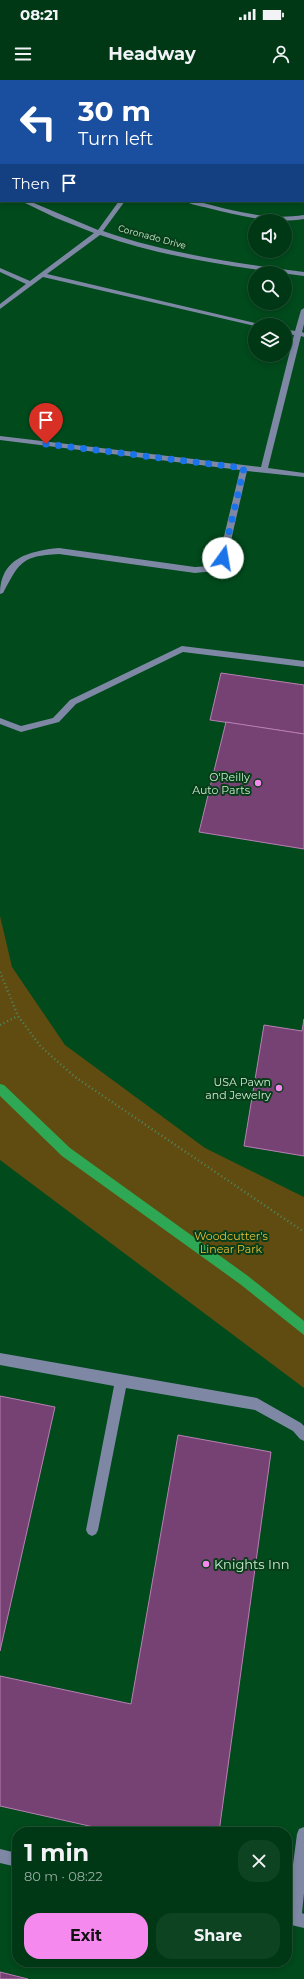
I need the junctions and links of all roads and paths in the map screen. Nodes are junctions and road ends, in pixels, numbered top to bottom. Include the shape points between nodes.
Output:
1 (26, 202) edge
2 (121, 202) edge
3 (192, 202) edge
4 (304, 217) edge
5 (99, 232) junction
6 (0, 270) edge
7 (304, 274) edge
8 (42, 275) junction
9 (30, 284) junction
10 (0, 307) edge
11 (304, 310) edge
12 (248, 322) edge
13 (301, 334) edge
14 (0, 438) edge
15 (244, 468) junction
16 (264, 470) junction
17 (304, 474) edge
18 (0, 591) edge
19 (304, 664) edge
20 (0, 721) edge
21 (0, 972) edge
22 (18, 1016) junction
23 (0, 1025) edge
24 (304, 1232) edge
25 (0, 1359) edge
26 (121, 1381) junction
27 (304, 1435) edge
28 (92, 1530) dead end
29 (304, 1834) edge
30 (0, 1856) edge
31 (12, 1859) edge
32 (295, 1919) edge

1 - 5 street, Coronado Drive
2 - 5 street
3 - 4 street via 247,215 292,220
5 - 7 street, Coronado Drive via 164,252
5 - 8 street
6 - 9 street
8 - 9 street
8 - 12 street
9 - 10 street
11 - 13 street
13 - 16 street
14 - 15 street
15 - 16 street
15 - 18 street via 223,558 212,569 195,570 59,552 37,552 18,560
16 - 17 street
19 - 20 street via 182,649 73,702 56,720 21,729
21 - 22 path
22 - 23 path
22 - 24 path via 41,1047 75,1077
25 - 26 street
26 - 27 street via 257,1404 297,1427
26 - 28 street
29 - 32 street
30 - 31 street

